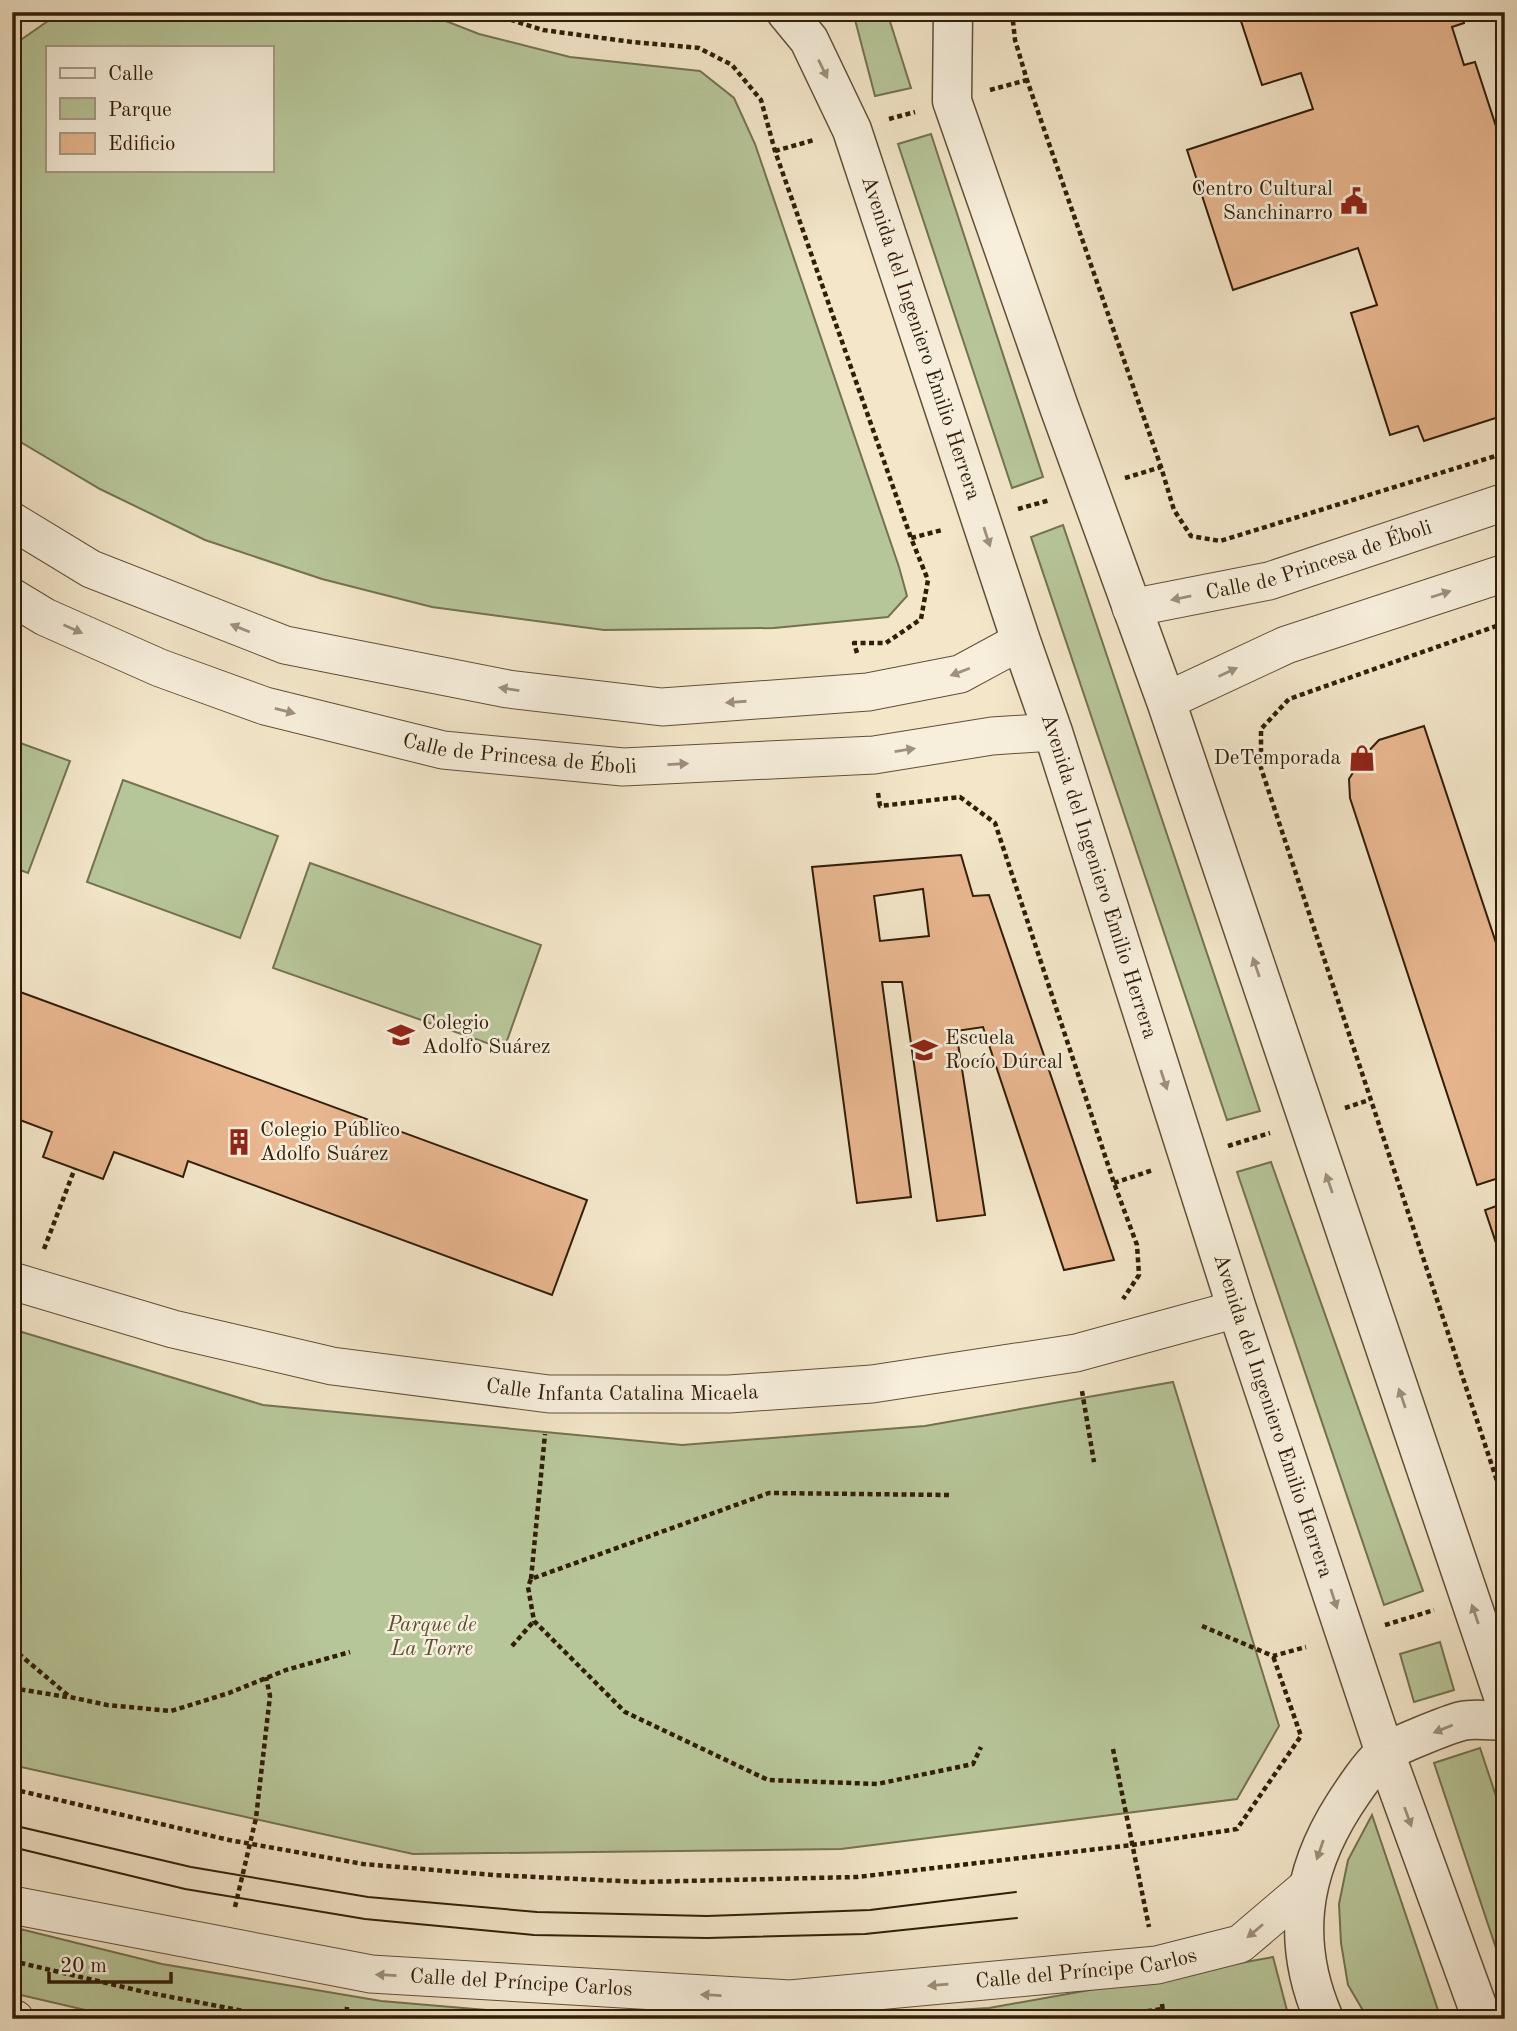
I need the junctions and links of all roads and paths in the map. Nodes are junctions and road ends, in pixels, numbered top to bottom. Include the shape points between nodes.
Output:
1 (23, 12) edge
2 (486, 12) edge
3 (786, 12) edge
4 (953, 12) edge
5 (1012, 12) edge
6 (12, 20) edge
7 (1027, 80) junction
8 (952, 101) junction
9 (852, 130) junction
10 (775, 151) junction
11 (1161, 467) dead end
12 (1505, 502) edge
13 (12, 521) edge
14 (911, 538) dead end
15 (1505, 573) edge
16 (12, 597) edge
17 (1131, 608) junction
18 (1505, 623) edge
19 (1021, 641) junction
20 (1166, 701) junction
21 (1053, 732) junction
22 (1369, 1100) junction
23 (1308, 1120) junction
24 (1189, 1158) junction
25 (75, 1168) dead end
26 (1114, 1183) dead end
27 (21, 1284) edge
28 (1237, 1309) junction
29 (1076, 1353) junction
30 (549, 1394) junction
31 (1094, 1462) dead end
32 (948, 1495) dead end
33 (1505, 1505) edge
34 (531, 1579) junction
35 (534, 1620) junction
36 (512, 1646) dead end
37 (12, 1648) edge
38 (350, 1652) dead end
39 (1273, 1656) dead end
40 (266, 1677) junction
41 (12, 1688) edge
42 (70, 1697) junction
43 (1505, 1702) edge
44 (1505, 1721) edge
45 (981, 1747) dead end
46 (1113, 1749) dead end
47 (1385, 1753) junction
48 (12, 1789) edge
49 (251, 1844) junction
50 (1132, 1845) junction
51 (1307, 1887) junction
52 (12, 1905) edge
53 (235, 1908) dead end
54 (1152, 1938) dead end
55 (12, 1961) edge
56 (1163, 2009) dead end
57 (285, 2019) edge
58 (1088, 2019) edge
59 (1324, 2019) edge
60 (1482, 2019) edge

1 - 6 path
2 - 10 path via 543,30 699,48 732,65 761,100
3 -> 9 street, Avenida del Ingeniero Emilio Herrera via 808,40
4 - 8 street
5 - 7 path
7 - 8 path
7 - 11 path
8 - 9 path
8 - 17 street
9 - 10 path
9 -> 19 street, Avenida del Ingeniero Emilio Herrera
10 - 14 path
12 -> 17 street, Calle de Princesa de Éboli via 1269,581
19 -> 13 street via 960,674 868,692 662,707 508,689 285,645 91,569
20 -> 15 street via 1286,645
16 -> 21 street, Calle de Princesa de Éboli via 45,617 160,668 254,702 443,750 623,766 874,755 992,736
17 - 20 street
18 - 22 path via 1289,699 1261,729 1261,768
19 - 21 street, Avenida del Ingeniero Emilio Herrera
23 -> 20 street
21 -> 24 street, Avenida del Ingeniero Emilio Herrera
22 - 23 path
22 - 33 path
23 - 24 path
43 -> 23 street
24 - 26 path
24 - 28 street, Avenida del Ingeniero Emilio Herrera
25 - 27 path
27 - 30 street, Calle Infanta Catalina Micaela via 173,1329 332,1366
28 - 29 street, Calle Infanta Catalina Micaela
28 -> 47 street, Avenida del Ingeniero Emilio Herrera
29 - 30 street, Calle Infanta Catalina Micaela via 872,1384 729,1394
29 - 31 path
30 - 34 path
32 - 34 path via 769,1493
34 - 35 path via 528,1587
35 - 36 path
35 - 45 path via 625,1712 768,1780 877,1784 973,1764
37 - 42 path
38 - 40 path
39 - 50 path via 1301,1736 1237,1829
40 - 42 path via 171,1711
40 - 49 path via 270,1696
41 - 42 path
44 -> 47 street via 1464,1720
46 - 50 path
47 -> 51 street via 1355,1788 1325,1835
47 -> 60 street, Avenida del Ingeniero Emilio Herrera
48 - 49 path
49 - 50 path via 363,1864 641,1882 858,1877
49 - 53 path
50 - 54 path
51 -> 52 street, Calle del Príncipe Carlos via 1240,1944 1157,1965 790,1999 372,1975
51 - 59 street via 1303,1939 1312,1991
55 - 57 path
56 - 58 path

